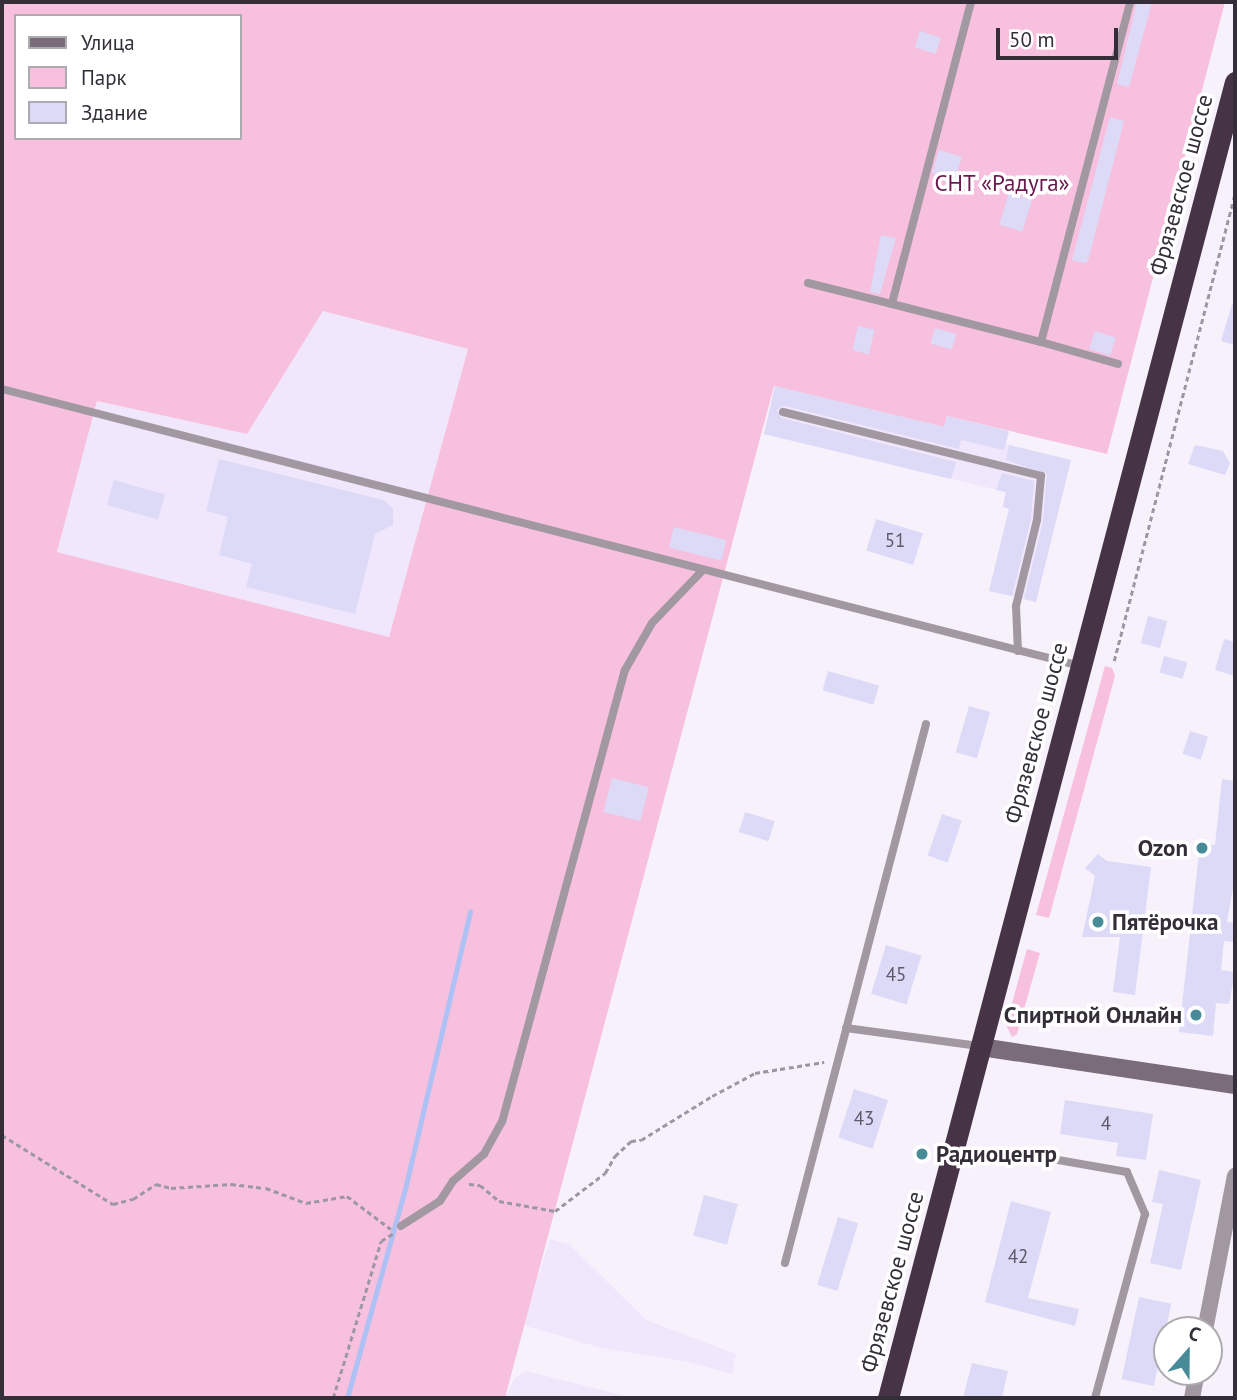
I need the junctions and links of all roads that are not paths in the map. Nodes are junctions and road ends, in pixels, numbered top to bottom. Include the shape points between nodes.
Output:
1 (971, 2) edge
2 (1130, 2) edge
3 (1235, 82) edge
4 (808, 283) dead end
5 (892, 303) junction
6 (1041, 342) junction
7 (1118, 364) dead end
8 (2, 389) edge
9 (783, 412) dead end
10 (701, 572) junction
11 (1018, 650) junction
12 (1081, 666) junction
13 (926, 724) dead end
14 (846, 1028) junction
15 (981, 1047) junction
16 (1235, 1086) edge
17 (1058, 1160) dead end
18 (1235, 1176) edge
19 (401, 1226) road end
20 (1230, 1234) edge
21 (785, 1264) dead end
22 (1209, 1316) edge
23 (888, 1398) edge
24 (1095, 1398) edge

1 - 5 lane
2 - 6 lane
3 - 12 highway, Фрязевское шоссе
4 - 5 lane
5 - 6 lane
6 - 7 lane
8 - 10 lane
9 - 11 lane via 1041,476 1037,520 1016,606
10 - 11 lane
10 - 19 lane via 652,622 625,670 502,1122 484,1154 453,1181 440,1201
11 - 12 lane
12 - 15 highway, Фрязевское шоссе
13 - 14 lane
14 - 15 lane
14 - 21 lane
15 - 16 main road
15 - 23 highway, Фрязевское шоссе
17 - 24 lane via 1127,1172 1145,1214
18 - 20 street
20 - 22 street

